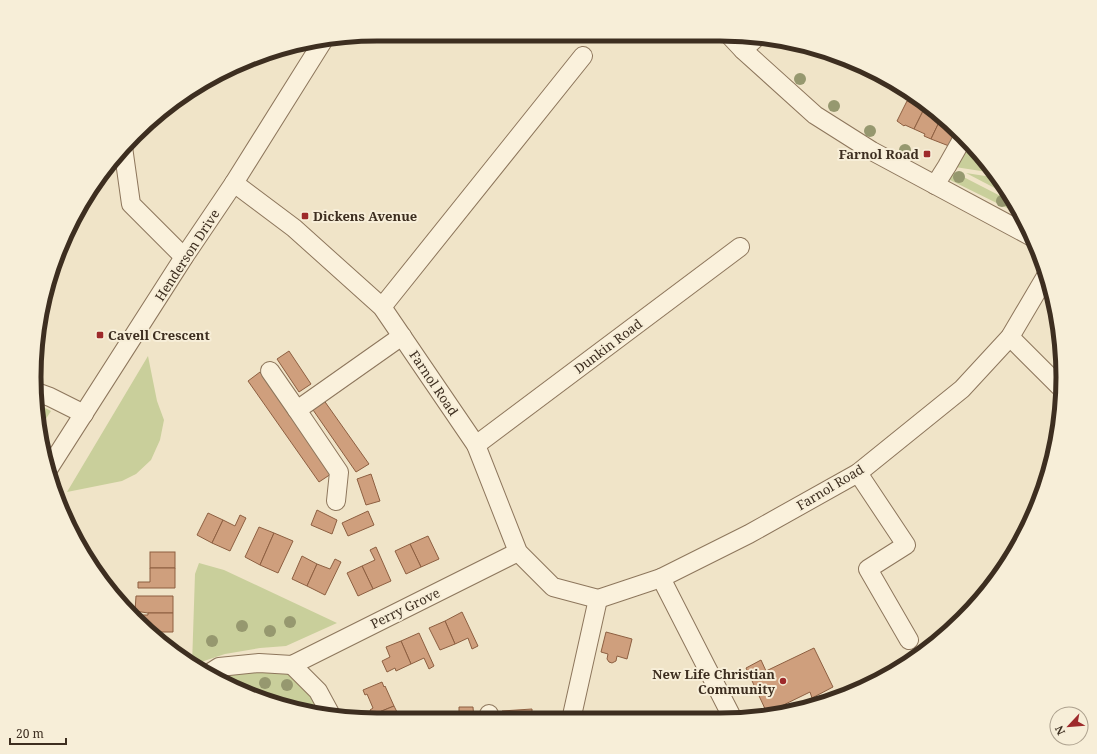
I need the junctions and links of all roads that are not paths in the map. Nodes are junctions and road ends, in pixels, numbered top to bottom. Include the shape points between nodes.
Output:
1 (736, 42) edge
2 (751, 43) edge
3 (320, 46) edge
4 (743, 50) junction
5 (583, 56) dead end
6 (961, 142) edge
7 (124, 155) edge
8 (234, 183) junction
9 (935, 185) junction
10 (1023, 232) edge
11 (740, 247) dead end
12 (184, 257) junction
13 (1042, 282) edge
14 (382, 307) junction
15 (402, 336) junction
16 (1010, 337) junction
17 (270, 371) dead end
18 (1056, 384) edge
19 (42, 394) edge
20 (297, 410) junction
21 (84, 414) junction
22 (476, 445) junction
23 (52, 464) edge
24 (858, 473) junction
25 (336, 501) dead end
26 (518, 552) junction
27 (661, 578) junction
28 (598, 599) junction
29 (909, 640) dead end
30 (292, 665) junction
31 (214, 670) edge
32 (328, 709) edge
33 (573, 713) edge
34 (731, 713) edge

1 - 4 street
2 - 4 street
3 - 8 street, Henderson Drive
4 - 9 street via 815,115
5 - 14 street
6 - 9 street
7 - 12 street via 131,204
8 - 12 street, Henderson Drive
8 - 14 street, Farnol Road via 294,228
9 - 10 street
11 - 22 street, Dunkin Road
12 - 21 street, Henderson Drive
13 - 16 street, Farnol Road
14 - 15 street, Farnol Road
15 - 20 street
15 - 22 street, Farnol Road
16 - 18 street
16 - 24 street, Farnol Road via 962,389
17 - 20 street
19 - 21 street
20 - 25 street via 339,472
21 - 23 street, Henderson Drive
22 - 26 street, Farnol Road
24 - 27 street, Farnol Road via 750,534
24 - 29 street via 906,545 868,570
26 - 28 street, Farnol Road via 553,588
26 - 30 street, Perry Grove
27 - 28 street, Farnol Road
27 - 34 street
28 - 33 street
30 - 31 street via 259,663 219,667
30 - 32 street via 318,691

